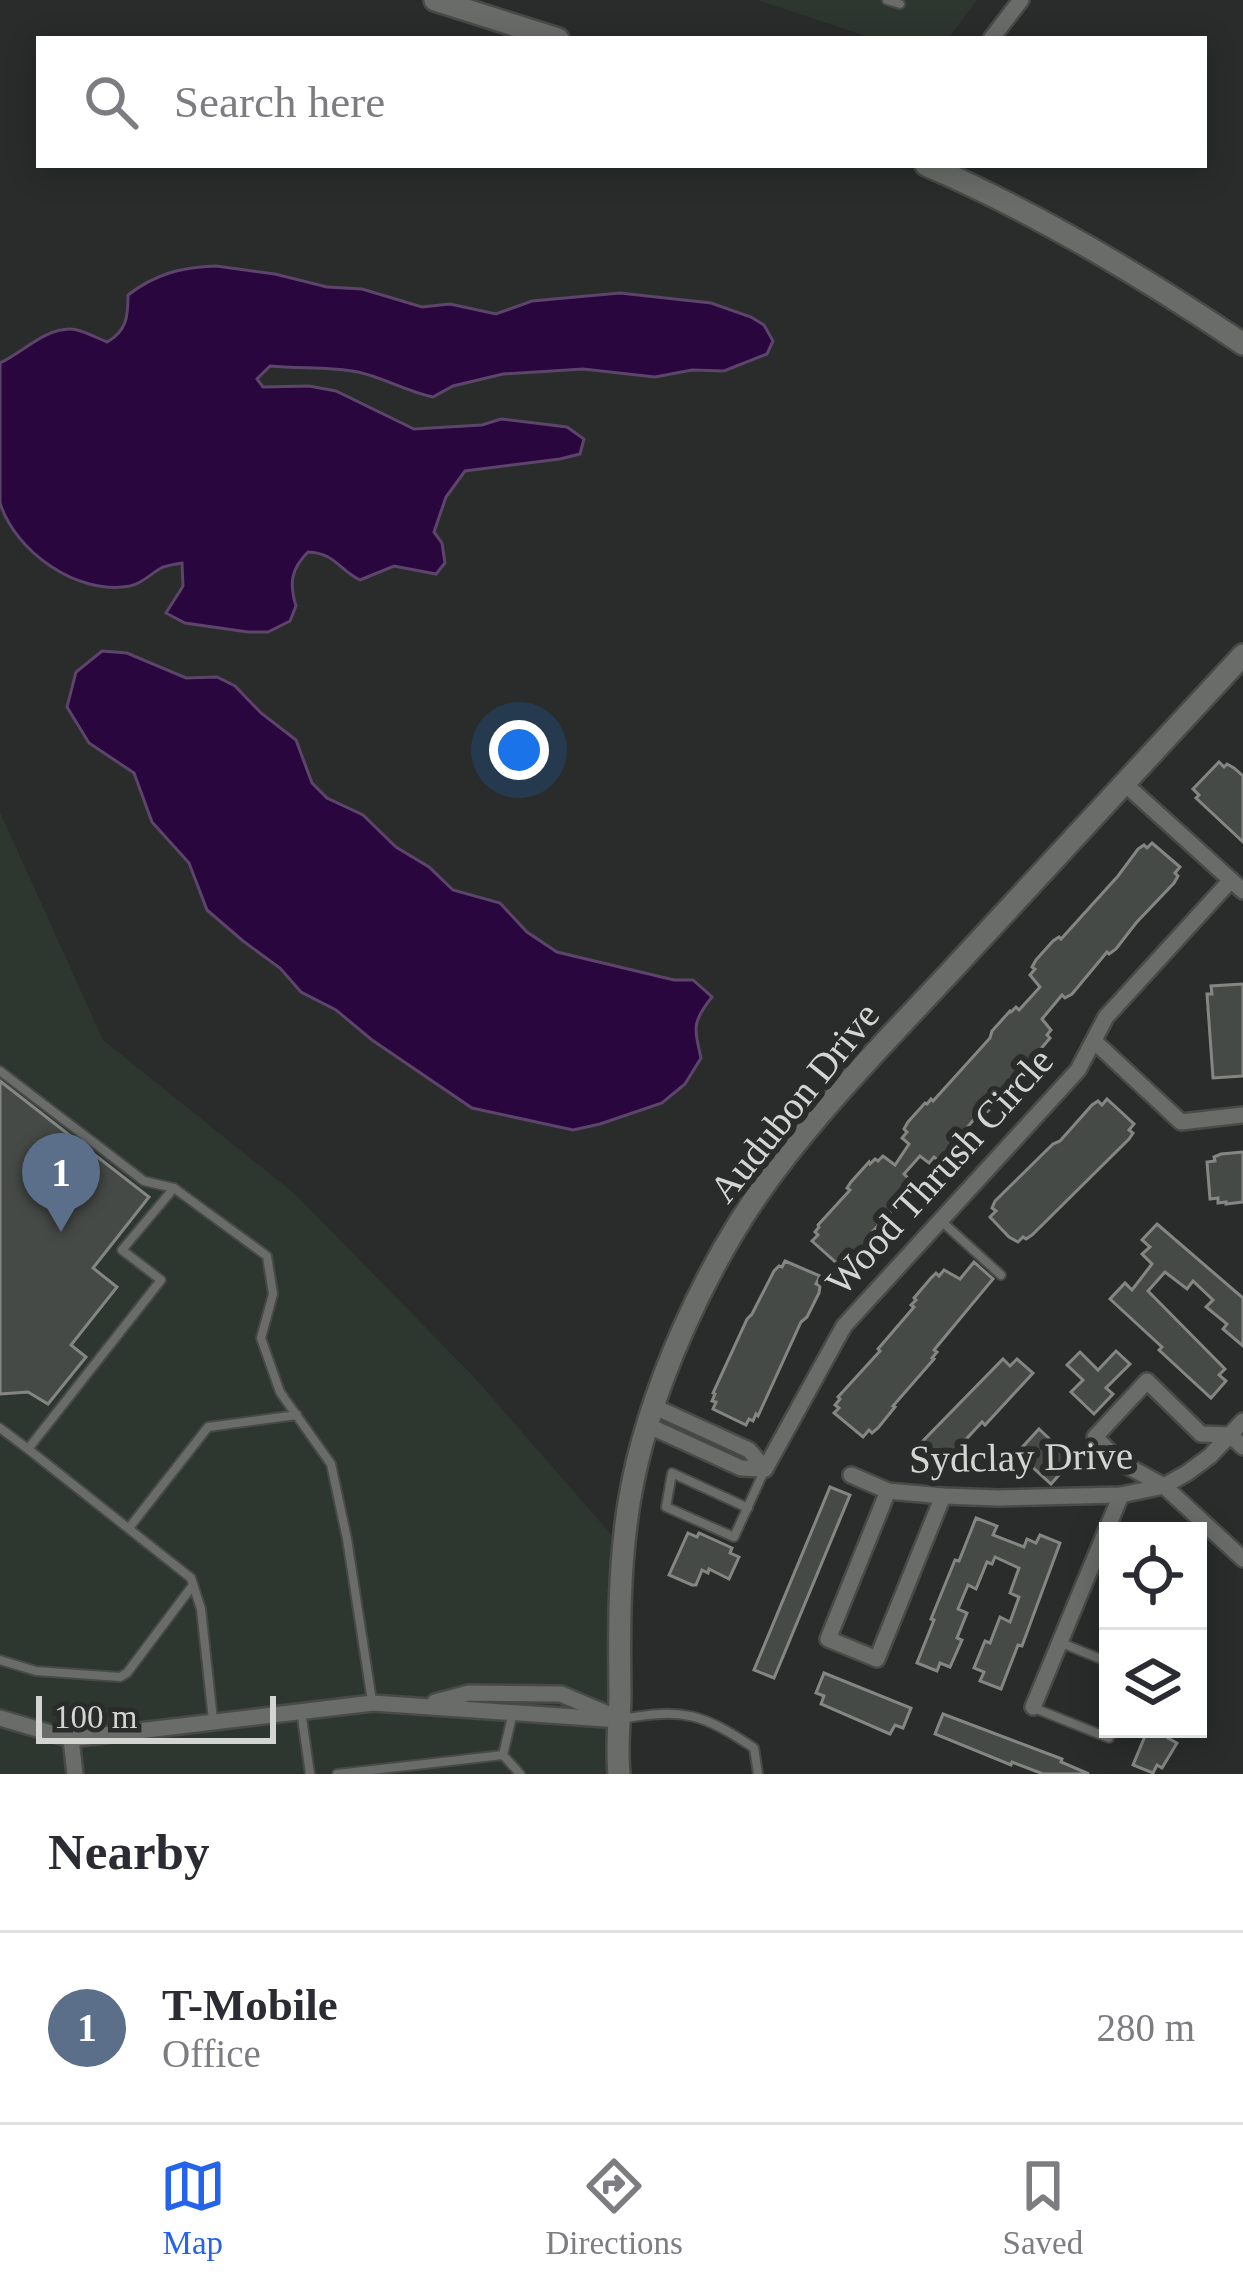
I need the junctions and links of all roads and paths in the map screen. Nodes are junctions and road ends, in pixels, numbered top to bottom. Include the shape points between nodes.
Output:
1 (435, 0) edge
2 (886, 0) edge
3 (1021, 0) edge
4 (900, 4) dead end
5 (549, 36) edge
6 (993, 36) edge
7 (934, 168) edge
8 (1243, 344) edge
9 (1243, 655) edge
10 (1124, 783) junction
11 (1237, 886) edge
12 (1094, 1041) junction
13 (0, 1071) edge
14 (1243, 1114) edge
15 (174, 1188) junction
16 (940, 1220) junction
17 (1000, 1275) dead end
18 (296, 1414) junction
19 (651, 1416) junction
20 (1243, 1420) edge
21 (0, 1428) edge
22 (1236, 1441) edge
23 (28, 1449) junction
24 (765, 1469) junction
25 (851, 1475) dead end
26 (1164, 1486) junction
27 (888, 1491) junction
28 (1121, 1495) junction
29 (943, 1496) junction
30 (748, 1508) junction
31 (129, 1528) junction
32 (1243, 1559) edge
33 (193, 1585) junction
34 (1059, 1642) junction
35 (1099, 1658) edge
36 (0, 1660) edge
37 (373, 1703) junction
38 (421, 1706) junction
39 (1033, 1707) joint
40 (301, 1711) junction
41 (513, 1712) junction
42 (0, 1718) edge
43 (620, 1720) junction
44 (213, 1721) junction
45 (1099, 1734) edge
46 (71, 1739) junction
47 (502, 1755) junction
48 (75, 1774) edge
49 (310, 1774) edge
50 (338, 1774) edge
51 (520, 1774) edge
52 (619, 1774) edge
53 (758, 1774) edge

1 - 5 street
2 - 4 lane
3 - 6 street
7 - 8 street via 1102,256
9 - 10 street, Audubon Drive
10 - 11 street
10 - 19 street, Audubon Drive via 772,1174 683,1329
11 - 12 street, Wood Thrush Circle via 1106,1016
12 - 14 street via 1181,1122
12 - 16 street, Wood Thrush Circle via 1078,1070
13 - 15 lane via 144,1181
15 - 18 lane via 266,1256 273,1294 261,1338
15 - 23 lane via 122,1250 161,1280
16 - 17 lane
16 - 24 street, Wood Thrush Circle via 844,1326
18 - 31 lane via 208,1427
18 - 37 lane via 332,1464
19 - 24 street via 741,1468
19 - 43 street, Audubon Drive via 623,1548
20 - 22 street, Sydclay Drive
21 - 23 lane
22 - 26 street, Sydclay Drive
22 - 26 street via 1201,1434 1147,1381 1095,1437
23 - 31 lane
24 - 30 lane
25 - 27 street, Sydclay Drive
26 - 28 street, Sydclay Drive
26 - 32 street
27 - 29 street, Sydclay Drive
27 - 29 street via 828,1639 877,1658
28 - 29 street, Sydclay Drive
28 - 34 street
30 - 30 lane via 734,1537 666,1507 672,1473
31 - 33 lane
33 - 36 lane via 120,1677
33 - 44 lane
34 - 35 lane
34 - 39 street
37 - 38 street
37 - 40 street
38 - 41 street
38 - 43 street via 469,1694 561,1694
39 - 45 lane
40 - 44 street
40 - 49 lane
41 - 43 street
41 - 47 lane
42 - 46 street
43 - 52 street, Audubon Drive
43 - 53 lane via 690,1714 719,1725 754,1748
44 - 46 street
46 - 48 street
47 - 50 lane
47 - 51 lane

